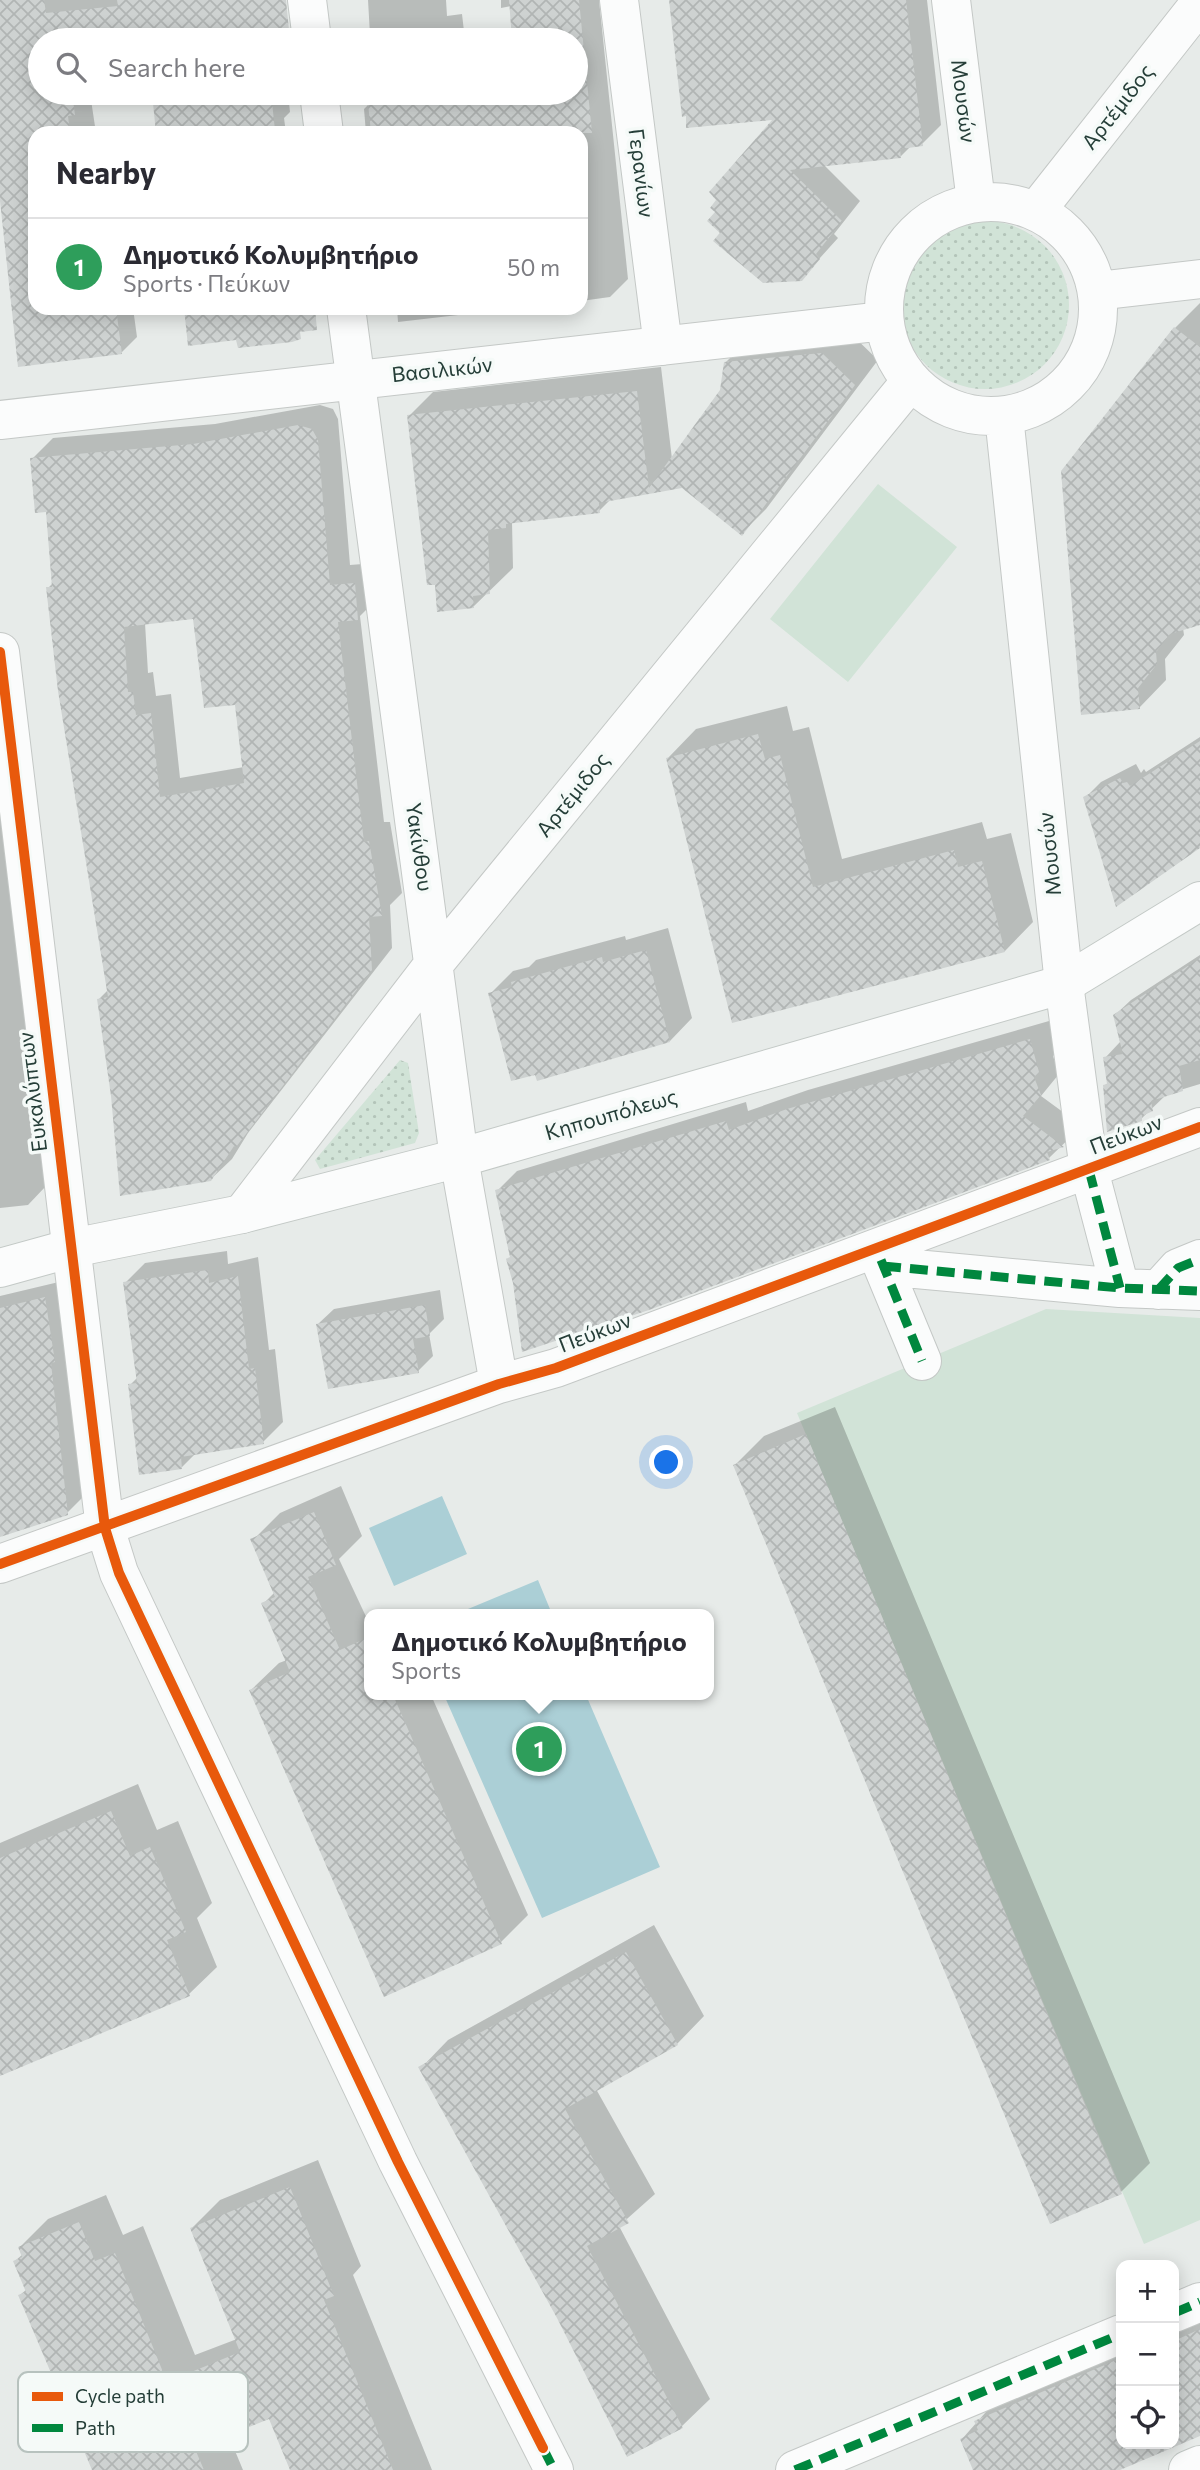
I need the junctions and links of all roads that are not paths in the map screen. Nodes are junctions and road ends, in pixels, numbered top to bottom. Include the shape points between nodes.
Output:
1 (307, 0) edge
2 (620, 0) edge
3 (951, 0) edge
4 (1200, 4) edge
5 (310, 28) edge
6 (320, 105) edge
7 (323, 126) edge
8 (976, 202) junction
9 (1036, 211) junction
10 (1200, 279) edge
11 (1097, 291) junction
12 (347, 315) edge
13 (884, 321) junction
14 (663, 346) junction
15 (358, 380) junction
16 (911, 381) junction
17 (1004, 416) junction
18 (0, 419) edge
19 (0, 652) edge
20 (5, 733) edge
21 (1200, 901) edge
22 (433, 965) junction
23 (1064, 984) junction
24 (1200, 1127) edge
25 (459, 1158) junction
26 (1089, 1170) junction
27 (242, 1214) junction
28 (72, 1248) junction
29 (879, 1258) junction
30 (1200, 1259) edge
31 (0, 1268) edge
32 (1120, 1288) junction
33 (1158, 1290) junction
34 (1200, 1292) edge
35 (922, 1361) dead end
36 (499, 1384) junction
37 (105, 1528) junction
38 (0, 1564) edge
39 (1200, 2302) edge
40 (1179, 2311) edge
41 (1116, 2336) edge
42 (548, 2459) edge
43 (1200, 2465) edge
44 (809, 2467) edge
45 (1188, 2470) edge

1 - 5 street
2 - 14 street, Γερανίων
3 - 8 street, Μουσών
4 - 9 street, Αρτέμιδος
6 - 7 street
8 - 9 street via 1007,202
8 - 13 street via 945,212 917,230 897,257 885,288
9 - 11 street via 1077,243
10 - 11 street
11 - 17 street via 1098,319 1091,348 1076,373 1057,393
12 - 15 street, Υακίνθου
13 - 14 street, Βασιλικών
13 - 16 street via 893,353
14 - 15 street, Βασιλικών
15 - 18 street, Βασιλικών
15 - 22 street, Υακίνθου
16 - 17 street via 948,407
16 - 22 street, Αρτέμιδος
17 - 23 street, Μουσών
19 - 20 street, Ευκαλύπτων
20 - 28 street, Ευκαλύπτων
21 - 23 street, Κηπουπόλεως
22 - 25 street, Υακίνθου
22 - 27 street, Αρτέμιδος
23 - 25 street, Κηπουπόλεως
23 - 26 street, Μουσών
24 - 26 street, Πεύκων
25 - 27 street, Κηπουπόλεως
25 - 36 street, Υακίνθου
26 - 29 street, Πεύκων
26 - 32 street, Μουσών
27 - 28 street, Κηπουπόλεως
28 - 31 street, Κηπουπόλεως
28 - 37 street, Ευκαλύπτων
29 - 32 street
29 - 35 street
29 - 36 street, Πεύκων
30 - 33 street via 1178,1268
32 - 33 street
33 - 34 street
36 - 37 street, Πεύκων
37 - 38 street, Πεύκων
37 - 42 street, Ευκαλύπτων via 119,1573 304,1966
39 - 40 street
41 - 44 street
43 - 45 street

